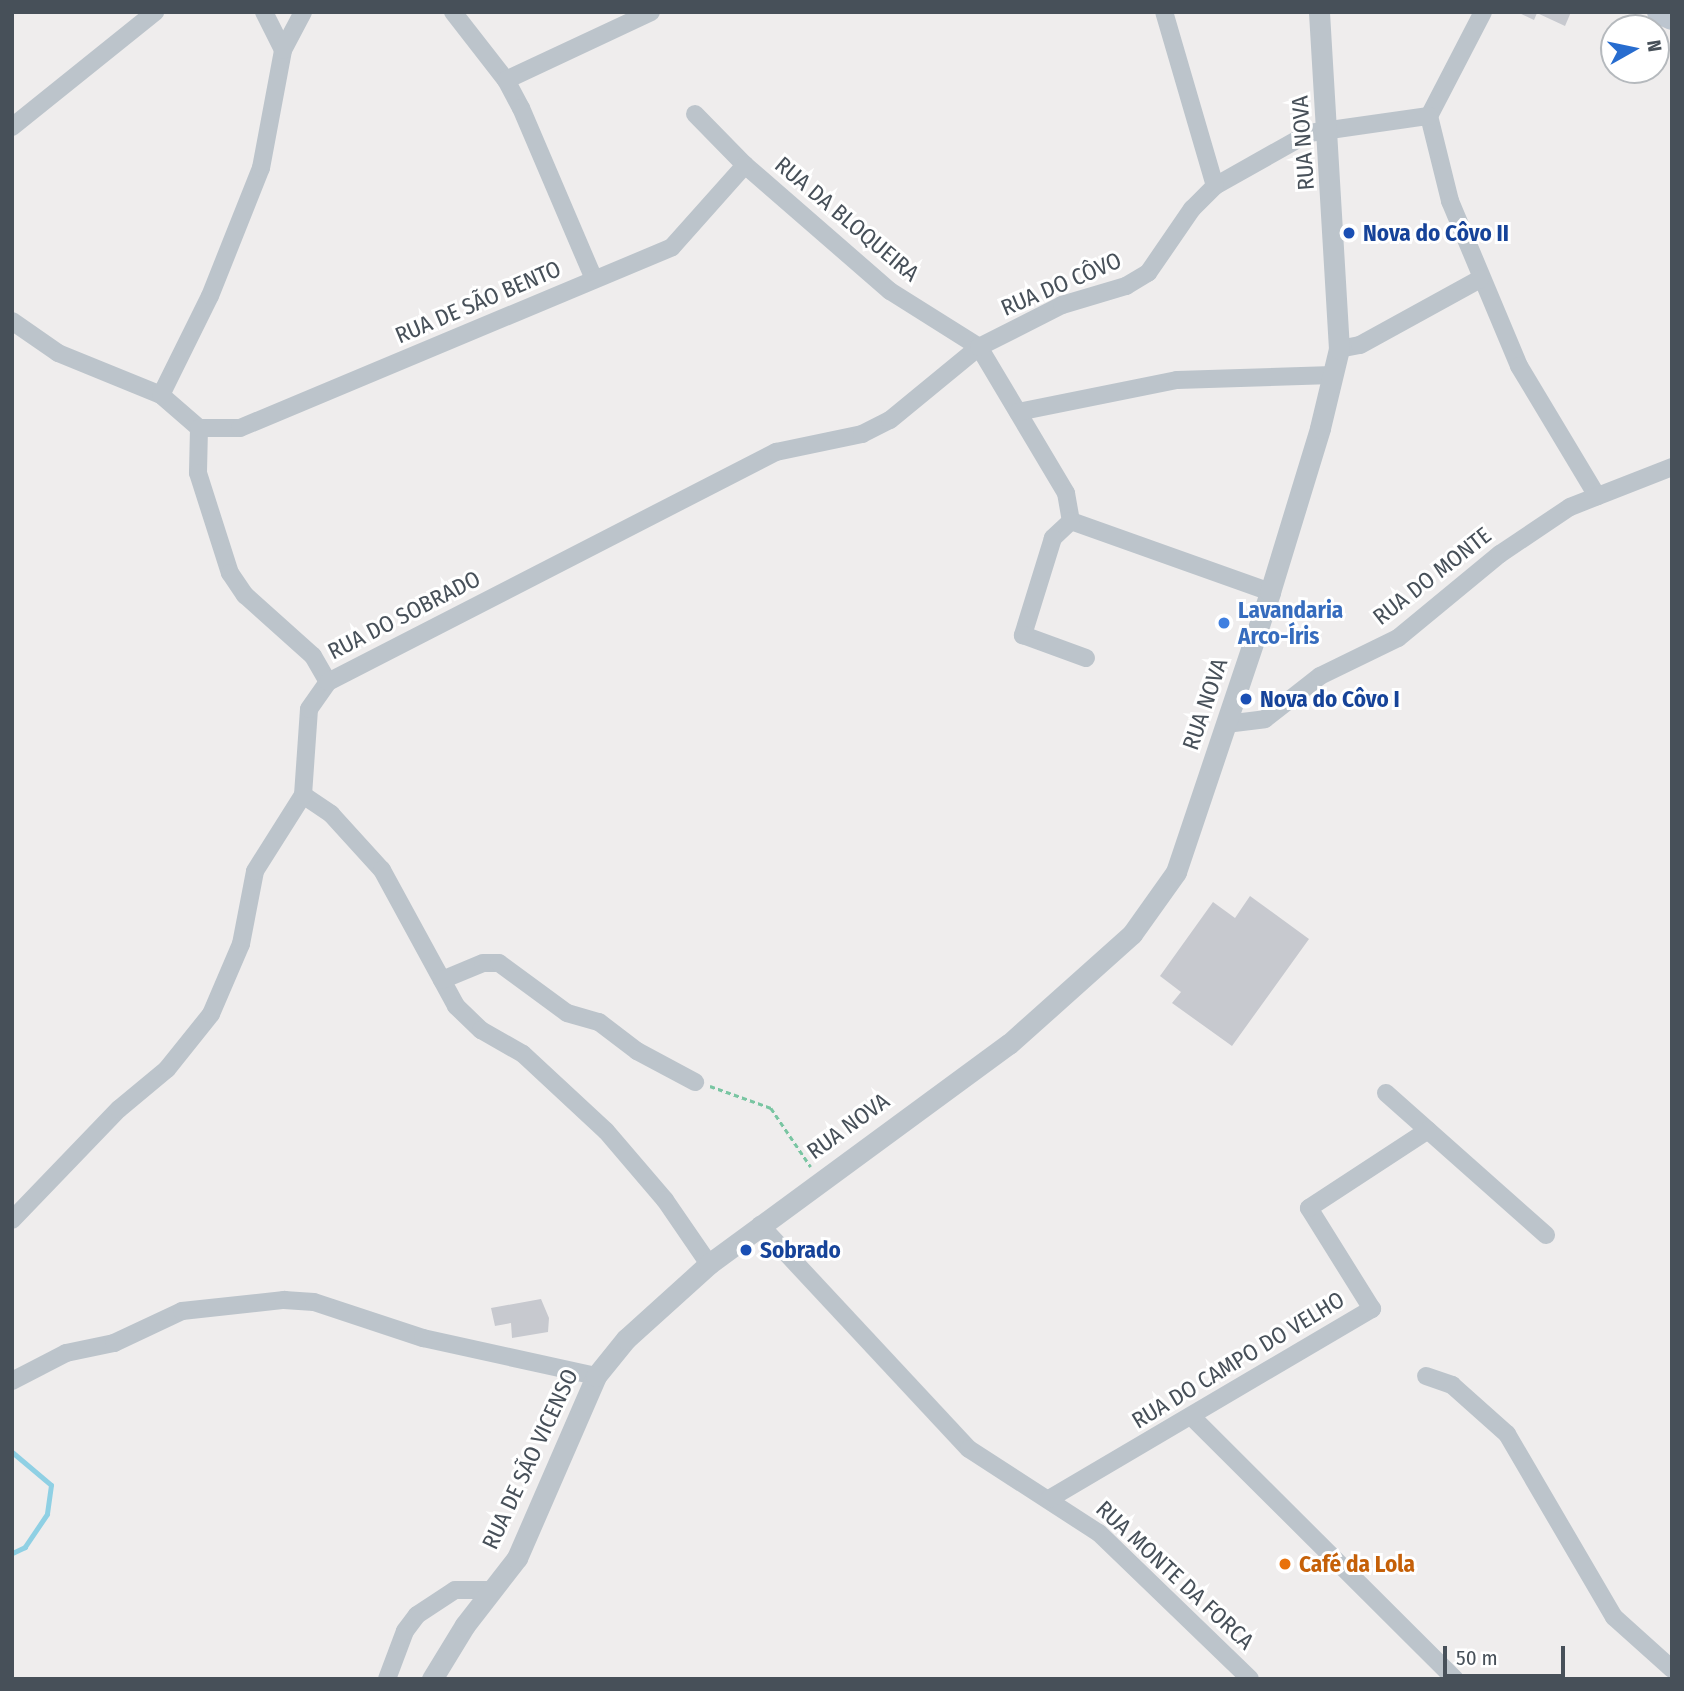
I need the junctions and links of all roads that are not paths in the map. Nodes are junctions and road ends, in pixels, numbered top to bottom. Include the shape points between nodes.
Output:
1 (155, 12) edge
2 (264, 12) edge
3 (303, 12) edge
4 (453, 12) edge
5 (652, 12) edge
6 (1164, 12) edge
7 (1319, 12) edge
8 (1483, 12) edge
9 (1659, 12) edge
10 (1672, 18) edge
11 (283, 50) junction
12 (506, 80) junction
13 (695, 114) dead end
14 (1429, 116) junction
15 (12, 127) edge
16 (1328, 129) junction
17 (745, 165) junction
18 (1215, 186) junction
19 (594, 279) junction
20 (1480, 279) junction
21 (12, 321) edge
22 (979, 347) junction
23 (1339, 349) junction
24 (1333, 375) junction
25 (161, 395) junction
26 (1018, 412) junction
27 (199, 428) junction
28 (776, 452) joint
29 (1672, 467) edge
30 (1597, 496) junction
31 (1071, 521) junction
32 (1270, 592) junction
33 (1086, 658) dead end
34 (328, 682) junction
35 (1226, 724) junction
36 (303, 795) junction
37 (442, 980) junction
38 (695, 1082) road end
39 (1386, 1093) dead end
40 (1428, 1130) junction
41 (12, 1220) edge
42 (761, 1225) junction
43 (1546, 1236) dead end
44 (709, 1264) junction
45 (596, 1376) junction
46 (1426, 1376) dead end
47 (12, 1381) edge
48 (1191, 1416) junction
49 (1049, 1499) junction
50 (490, 1590) junction
51 (1672, 1669) edge
52 (387, 1679) edge
53 (432, 1679) edge
54 (1250, 1679) edge
55 (1455, 1679) edge

1 - 15 street
2 - 11 street
3 - 11 street
4 - 12 street
5 - 12 street
6 - 18 street
7 - 16 street, RUA NOVA
8 - 14 street
9 - 10 main road
11 - 25 street via 261,169 210,296
12 - 19 street
13 - 17 street, RUA DA BLOQUEIRA
14 - 16 street, RUA DO CÔVO
14 - 20 street via 1450,201
16 - 18 street, RUA DO CÔVO via 1309,133
16 - 23 street, RUA NOVA
17 - 19 street, RUA DE SÃO BENTO via 672,247
17 - 22 street, RUA DA BLOQUEIRA via 890,291
18 - 22 street, RUA DO CÔVO via 1192,209 1148,273 1126,286 1062,305
19 - 27 street, RUA DE SÃO BENTO via 240,428
20 - 23 street via 1360,345
20 - 30 street via 1519,366
21 - 25 street via 58,353
22 - 26 street
22 - 28 street, RUA DO CÔVO via 890,420 862,434
23 - 24 street, RUA NOVA
24 - 26 street via 1177,380
24 - 32 street, RUA NOVA
25 - 27 street
26 - 31 street via 1066,493
27 - 34 street, RUA DO SOBRADO via 198,473 230,573 245,595 313,656
28 - 34 street, RUA DO SOBRADO
29 - 30 street, RUA DO MONTE
30 - 35 street, RUA DO MONTE via 1535,529 1398,638 1320,676 1265,719
31 - 32 street
31 - 33 street via 1053,538 1023,635
32 - 35 street, RUA NOVA
34 - 36 street via 309,709
35 - 42 street, RUA NOVA via 1176,872 1132,934 1009,1044 818,1179
36 - 37 street via 331,814 382,870
36 - 41 street via 256,871 241,944 211,1014 167,1069 119,1109
37 - 38 street via 483,963 499,963 567,1013 599,1022 637,1051
37 - 44 street via 456,1006 481,1030 523,1054 606,1131 665,1200
39 - 40 street
40 - 43 street
40 - 48 street, RUA DO CAMPO DO VELHO via 1309,1208 1372,1309
42 - 44 street, RUA DE SÃO VICENSO
42 - 49 street, RUA MONTE DA FORCA via 969,1450
44 - 45 street, RUA DE SÃO VICENSO via 626,1339
45 - 47 street via 423,1338 314,1302 284,1300 182,1311 114,1343 66,1353
45 - 50 street, RUA DE SÃO VICENSO via 517,1558
46 - 51 street via 1452,1385 1507,1434 1614,1617
48 - 49 street, RUA DO CAMPO DO VELHO
48 - 55 street
49 - 54 street, RUA MONTE DA FORCA via 1099,1533
50 - 52 street via 455,1590 417,1615 405,1631
50 - 53 street, RUA DE SÃO VICENSO

